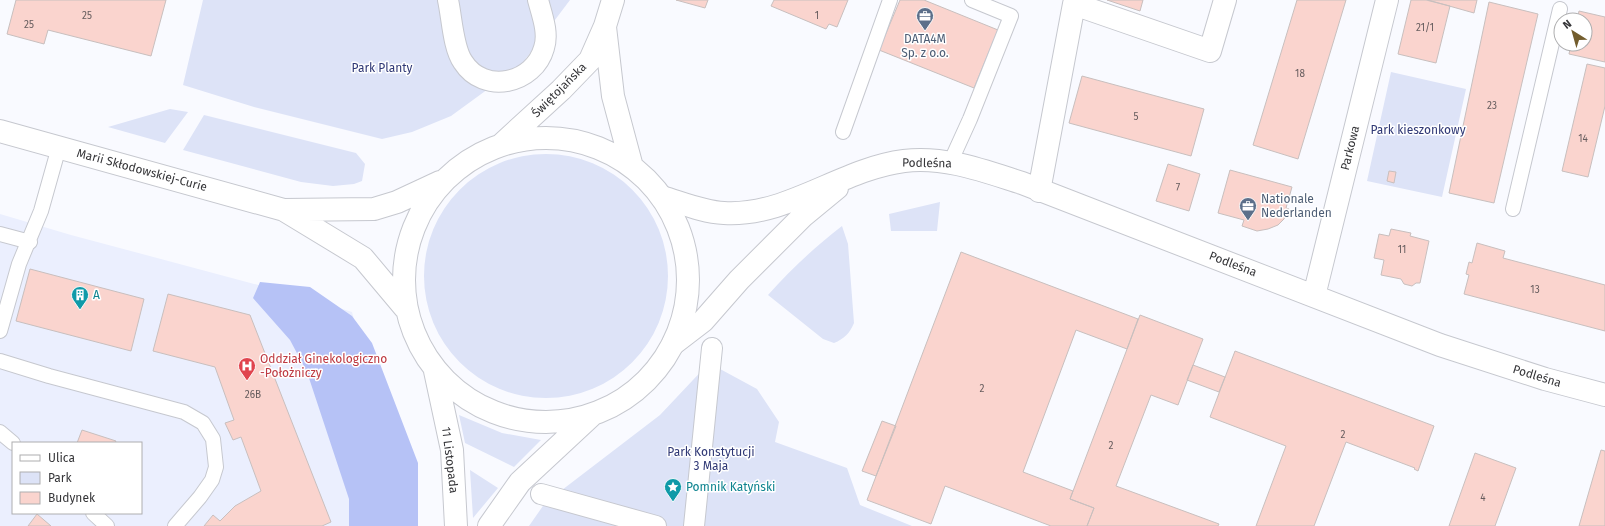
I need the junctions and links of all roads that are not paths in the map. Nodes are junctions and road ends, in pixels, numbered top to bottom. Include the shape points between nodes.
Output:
1 (448, 0) edge
2 (538, 0) edge
3 (613, 0) edge
4 (890, 0) edge
5 (972, 0) edge
6 (1225, 0) edge
7 (1387, 0) edge
8 (1560, 9) dead end
9 (605, 26) junction
10 (0, 132) edge
11 (843, 132) dead end
12 (501, 145) junction
13 (59, 147) junction
14 (950, 163) junction
15 (632, 167) junction
16 (857, 172) junction
17 (443, 181) junction
18 (1039, 191) junction
19 (662, 197) junction
20 (284, 210) junction
21 (1513, 210) dead end
22 (0, 234) edge
23 (30, 242) junction
24 (1314, 296) junction
25 (405, 308) junction
26 (0, 331) edge
27 (673, 344) junction
28 (712, 348) dead end
29 (0, 361) edge
30 (435, 371) junction
31 (1605, 395) edge
32 (591, 416) junction
33 (0, 432) edge
34 (12, 442) edge
35 (541, 494) dead end
36 (93, 514) edge
37 (107, 526) edge
38 (175, 526) edge
39 (456, 526) edge
40 (489, 526) edge
41 (656, 526) edge
42 (694, 526) edge

1 - 2 street via 457,48 463,62 473,73 493,82 507,82 526,75 538,63 546,37
3 - 9 street, Świętojańska
4 - 11 lane
5 - 14 lane via 1011,16 968,125
6 - 18 street via 1210,51 1074,4
7 - 24 street, Parkowa
8 - 21 lane
9 - 12 street, Świętojańska via 590,60
9 - 15 street, Świętojańska via 612,96
10 - 13 street, Marii Skłodowskiej-Curie
12 - 15 street via 535,138 570,140 603,149
12 - 17 street via 470,159
13 - 20 street, Marii Skłodowskiej-Curie
13 - 23 lane
14 - 16 street, Podleśna via 905,161
14 - 18 street, Podleśna via 968,166
15 - 19 street
16 - 19 street, Podleśna via 780,205 752,211 724,213 704,210
16 - 27 street, Podleśna via 803,216 739,280 703,321
17 - 20 street, Marii Skłodowskiej-Curie via 397,202 374,209
17 - 25 street via 422,209 408,240 403,274
18 - 24 street, Podleśna
19 - 27 street via 677,224 686,255 688,286 685,310
20 - 25 street, Marii Skłodowskiej-Curie via 363,258
22 - 23 lane
23 - 26 lane via 19,264
24 - 31 street, Podleśna via 1440,345 1545,379
25 - 30 street via 416,342
27 - 32 street via 658,368 639,388 616,404
28 - 42 street
29 - 38 lane via 184,412 203,423 213,439 216,467 212,480
30 - 32 street via 467,400 506,418 548,423
30 - 39 street, 11 Listopada via 452,450
32 - 40 street via 520,482
33 - 34 lane
35 - 41 street
36 - 37 lane

